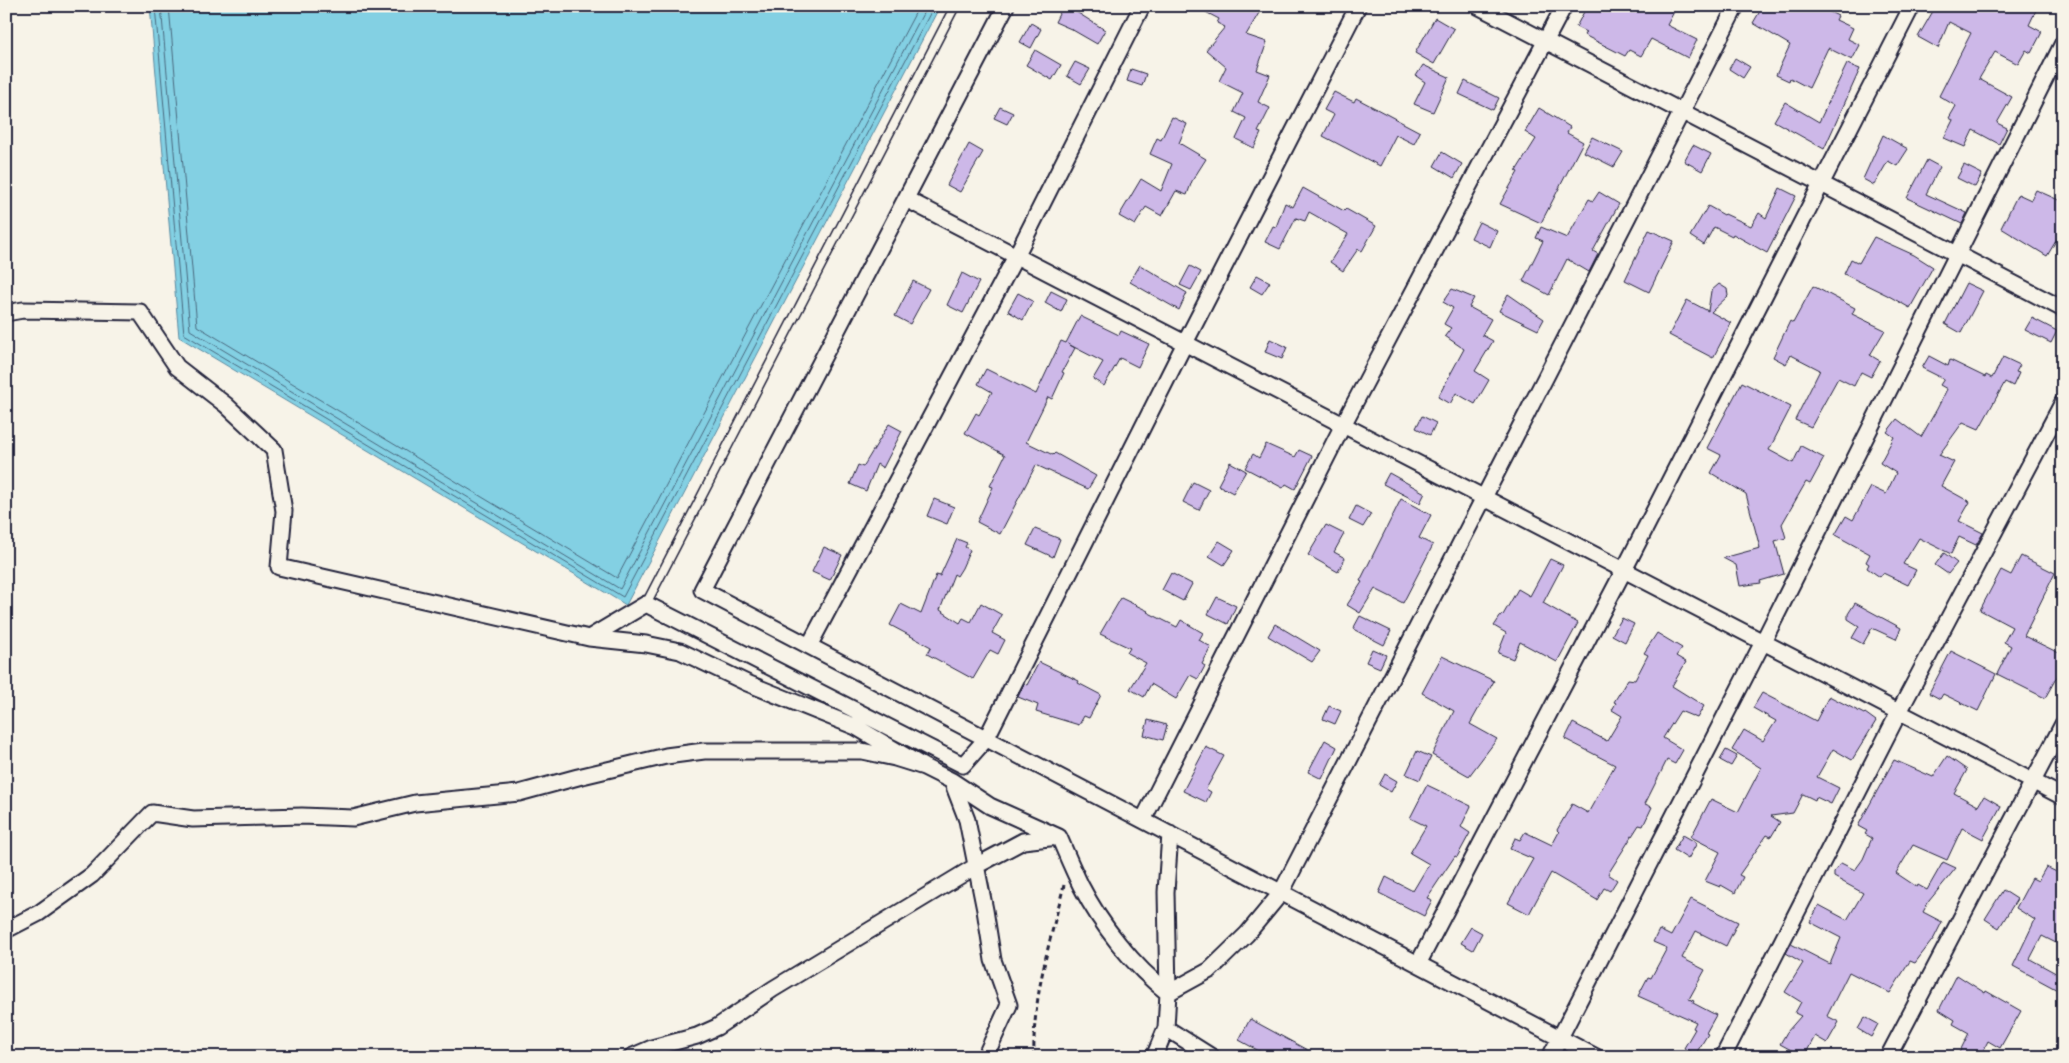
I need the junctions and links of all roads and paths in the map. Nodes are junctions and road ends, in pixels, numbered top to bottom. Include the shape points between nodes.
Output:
1 (955, 6) edge
2 (1006, 6) edge
3 (1142, 6) edge
4 (1358, 6) edge
5 (1478, 6) edge
6 (1564, 6) edge
7 (1736, 6) edge
8 (1912, 6) edge
9 (1545, 41) junction
10 (2063, 43) edge
11 (1683, 112) junction
12 (1820, 183) junction
13 (906, 199) junction
14 (1957, 254) junction
15 (1016, 256) junction
16 (2063, 309) edge
17 (6, 312) edge
18 (1185, 343) junction
19 (2063, 402) edge
20 (1343, 425) junction
21 (1484, 498) junction
22 (1624, 570) junction
23 (646, 604) junction
24 (589, 638) junction
25 (1763, 642) junction
26 (809, 646) junction
27 (1899, 712) junction
28 (2063, 724) edge
29 (986, 738) junction
30 (924, 767) junction
31 (952, 781) junction
32 (2034, 782) junction
33 (2063, 797) edge
34 (1143, 820) junction
35 (1170, 834) junction
36 (1059, 837) junction
37 (1070, 861) junction
38 (976, 866) junction
39 (1282, 893) junction
40 (6, 930) edge
41 (1418, 964) junction
42 (1168, 993) junction
43 (1166, 1028) junction
44 (1560, 1038) junction
45 (643, 1055) edge
46 (985, 1057) edge
47 (1034, 1057) edge
48 (1154, 1057) edge
49 (1212, 1057) edge
50 (1550, 1057) edge
51 (1596, 1057) edge
52 (1723, 1057) edge
53 (1888, 1057) edge

1 - 23 lane
2 - 13 street
3 - 15 street
4 - 18 street
5 - 9 street
6 - 9 street
7 - 11 street
8 - 12 street
9 - 11 street
9 - 20 street
10 - 14 street
11 - 12 street
11 - 21 street
12 - 14 street
12 - 22 street
13 - 15 street
13 - 26 street via 702,590
14 - 16 street
14 - 25 street
15 - 18 street
15 - 26 street
17 - 24 street via 140,312 177,367 226,404 274,450 284,511 279,567
18 - 20 street
18 - 29 street
19 - 27 street
20 - 21 street
20 - 34 street
21 - 22 street
21 - 39 street
22 - 25 street
22 - 41 street
23 - 24 street
23 - 29 street via 963,764
24 - 30 street via 680,651 747,683 856,727
25 - 27 street
25 - 44 street
26 - 29 street
27 - 32 street
27 - 52 street
28 - 32 street
29 - 34 street
30 - 31 street
30 - 40 street via 862,751 704,751 666,756 519,794 415,804 353,818 193,819 152,813 92,875 39,913
31 - 36 street via 990,806
31 - 38 street via 967,820
32 - 33 street
32 - 53 street
34 - 35 street
35 - 39 street
35 - 42 street via 1166,892
36 - 37 street
36 - 38 street via 1023,840
37 - 42 street via 1082,887 1117,942
37 - 47 path via 1048,949 1033,1029
38 - 45 street via 717,1027
38 - 46 street via 993,960 1009,1005
39 - 41 street
39 - 42 street via 1210,970
41 - 44 street
42 - 43 street
43 - 48 street
43 - 49 street
44 - 50 street
44 - 51 street

